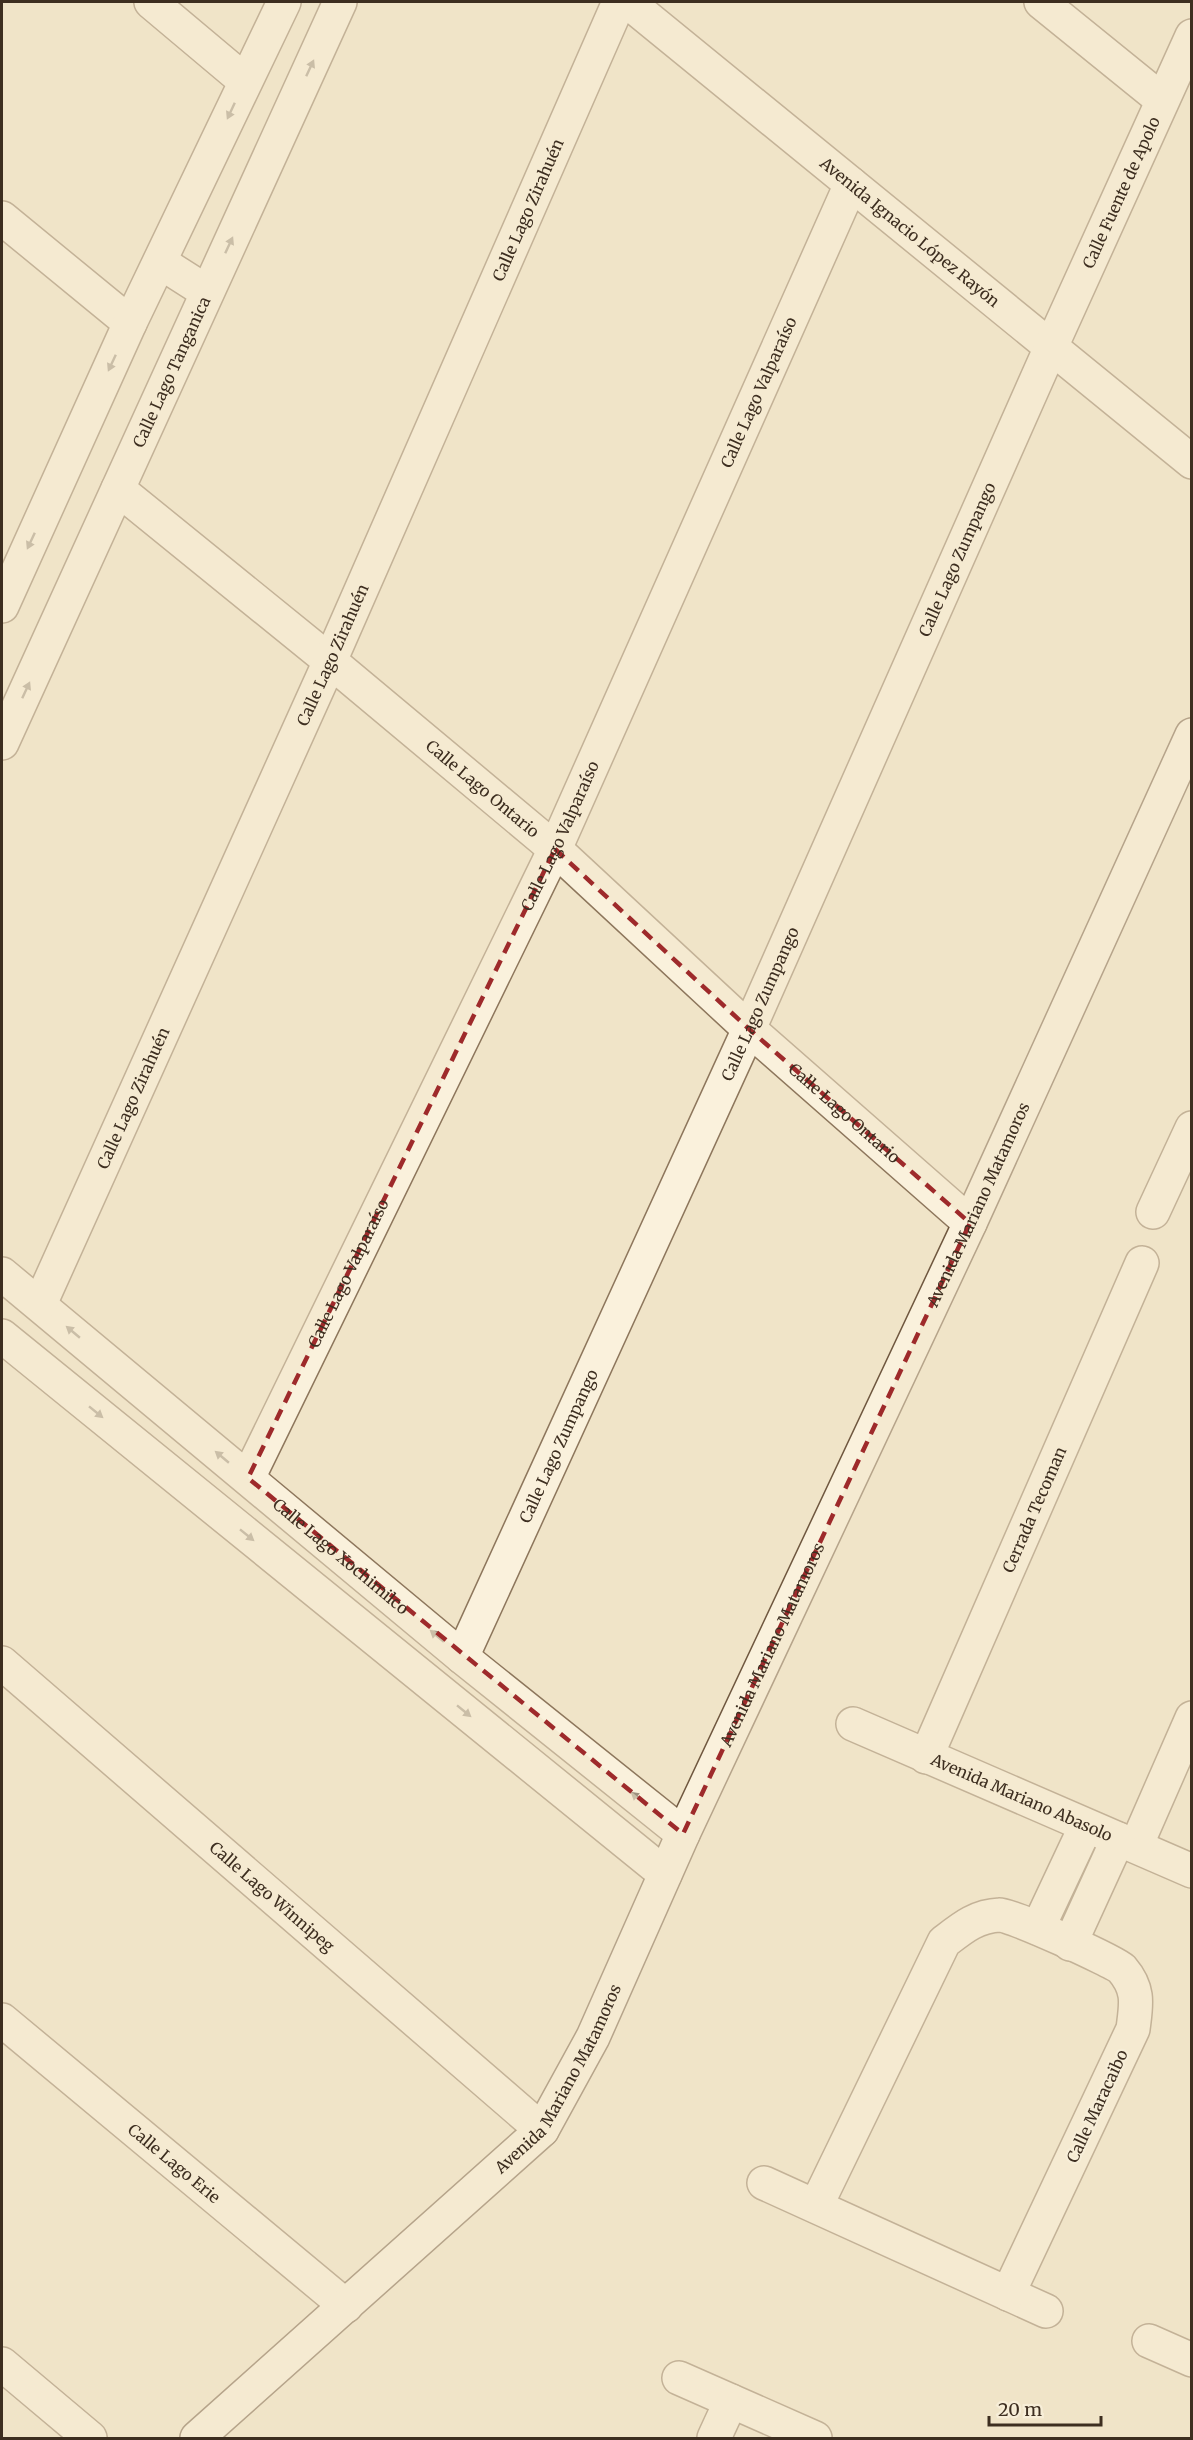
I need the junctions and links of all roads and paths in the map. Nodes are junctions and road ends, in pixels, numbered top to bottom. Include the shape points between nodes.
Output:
1 (151, 2) edge
2 (284, 2) edge
3 (340, 2) edge
4 (619, 2) edge
5 (628, 2) edge
6 (1041, 2) edge
7 (1191, 36) edge
8 (245, 81) junction
9 (1162, 100) junction
10 (851, 184) junction
11 (2, 218) edge
12 (160, 262) junction
13 (207, 292) junction
14 (130, 323) junction
15 (1051, 347) junction
16 (1191, 462) edge
17 (118, 489) junction
18 (5, 586) edge
19 (330, 661) junction
20 (1191, 735) edge
21 (2, 743) edge
22 (555, 849) junction
23 (749, 1029) junction
24 (1191, 1128) edge
25 (1153, 1212) dead end
26 (970, 1223) junction
27 (1142, 1263) dead end
28 (2, 1274) edge
29 (40, 1305) junction
30 (5, 1347) edge
31 (248, 1479) junction
32 (462, 1657) junction
33 (2, 1663) edge
34 (1191, 1718) edge
35 (853, 1724) dead end
36 (926, 1757) junction
37 (1086, 1826) junction
38 (683, 1834) junction
39 (1127, 1842) junction
40 (1191, 1871) edge
41 (665, 1874) junction
42 (1038, 1928) junction
43 (1070, 1944) junction
44 (2, 2019) edge
45 (542, 2130) junction
46 (764, 2183) dead end
47 (816, 2206) junction
48 (1008, 2294) junction
49 (346, 2306) junction
50 (1046, 2312) dead end
51 (1149, 2341) dead end
52 (1191, 2360) edge
53 (2, 2364) edge
54 (679, 2378) dead end
55 (731, 2402) junction
56 (90, 2439) edge
57 (197, 2439) edge
58 (714, 2439) edge
59 (815, 2439) edge

1 - 8 street
2 - 8 street
13 -> 3 street, Calle Lago Tanganica
4 - 19 street, Calle Lago Zirahuén
5 - 10 street, Avenida Ignacio López Rayón
6 - 9 street
7 - 9 street, Calle Fuente de Apolo
8 -> 12 street
9 - 15 street, Calle Fuente de Apolo
10 - 15 street, Avenida Ignacio López Rayón
10 - 22 street, Calle Lago Valparaíso
11 - 14 street
12 - 13 street
12 - 14 street
13 - 17 street, Calle Lago Tanganica
14 -> 18 street
15 - 16 street, Avenida Ignacio López Rayón
15 - 23 street, Calle Lago Zumpango
17 - 19 street, Calle Lago Ontario
21 -> 17 street, Calle Lago Tanganica
19 - 22 street, Calle Lago Ontario
19 - 29 street, Calle Lago Zirahuén
20 - 26 street, Avenida Mariano Matamoros
22 - 23 street, Calle Lago Ontario
22 - 31 street, Calle Lago Valparaíso
23 - 26 street, Calle Lago Ontario
23 - 32 street, Calle Lago Zumpango
24 - 25 street
26 - 38 street, Avenida Mariano Matamoros
27 - 36 street, Cerrada Tecoman
28 - 29 street, Calle Lago Xochimilco
31 -> 29 street, Calle Lago Xochimilco
30 -> 41 street
32 -> 31 street, Calle Lago Xochimilco
38 -> 32 street, Calle Lago Xochimilco
33 - 45 street, Calle Lago Winnipeg
34 - 39 street
35 - 36 street, Avenida Mariano Abasolo
36 - 37 street, Avenida Mariano Abasolo
37 - 39 street, Avenida Mariano Abasolo
37 - 42 street
38 - 41 street, Avenida Mariano Matamoros
39 - 40 street, Avenida Mariano Abasolo
39 - 43 street
41 - 45 street, Avenida Mariano Matamoros via 593,2037
42 - 43 street, Calle Maracaibo
42 - 47 street, Calle Maracaibo via 1002,1914 971,1920 944,1942
43 - 48 street, Calle Maracaibo via 1121,1968 1137,1996 1133,2029
44 - 49 street, Calle Lago Erie
45 - 49 street, Avenida Mariano Matamoros
46 - 47 street
47 - 48 street
48 - 50 street
49 - 57 street, Avenida Mariano Matamoros
51 - 52 street
53 - 56 street
54 - 55 street
55 - 58 street
55 - 59 street

